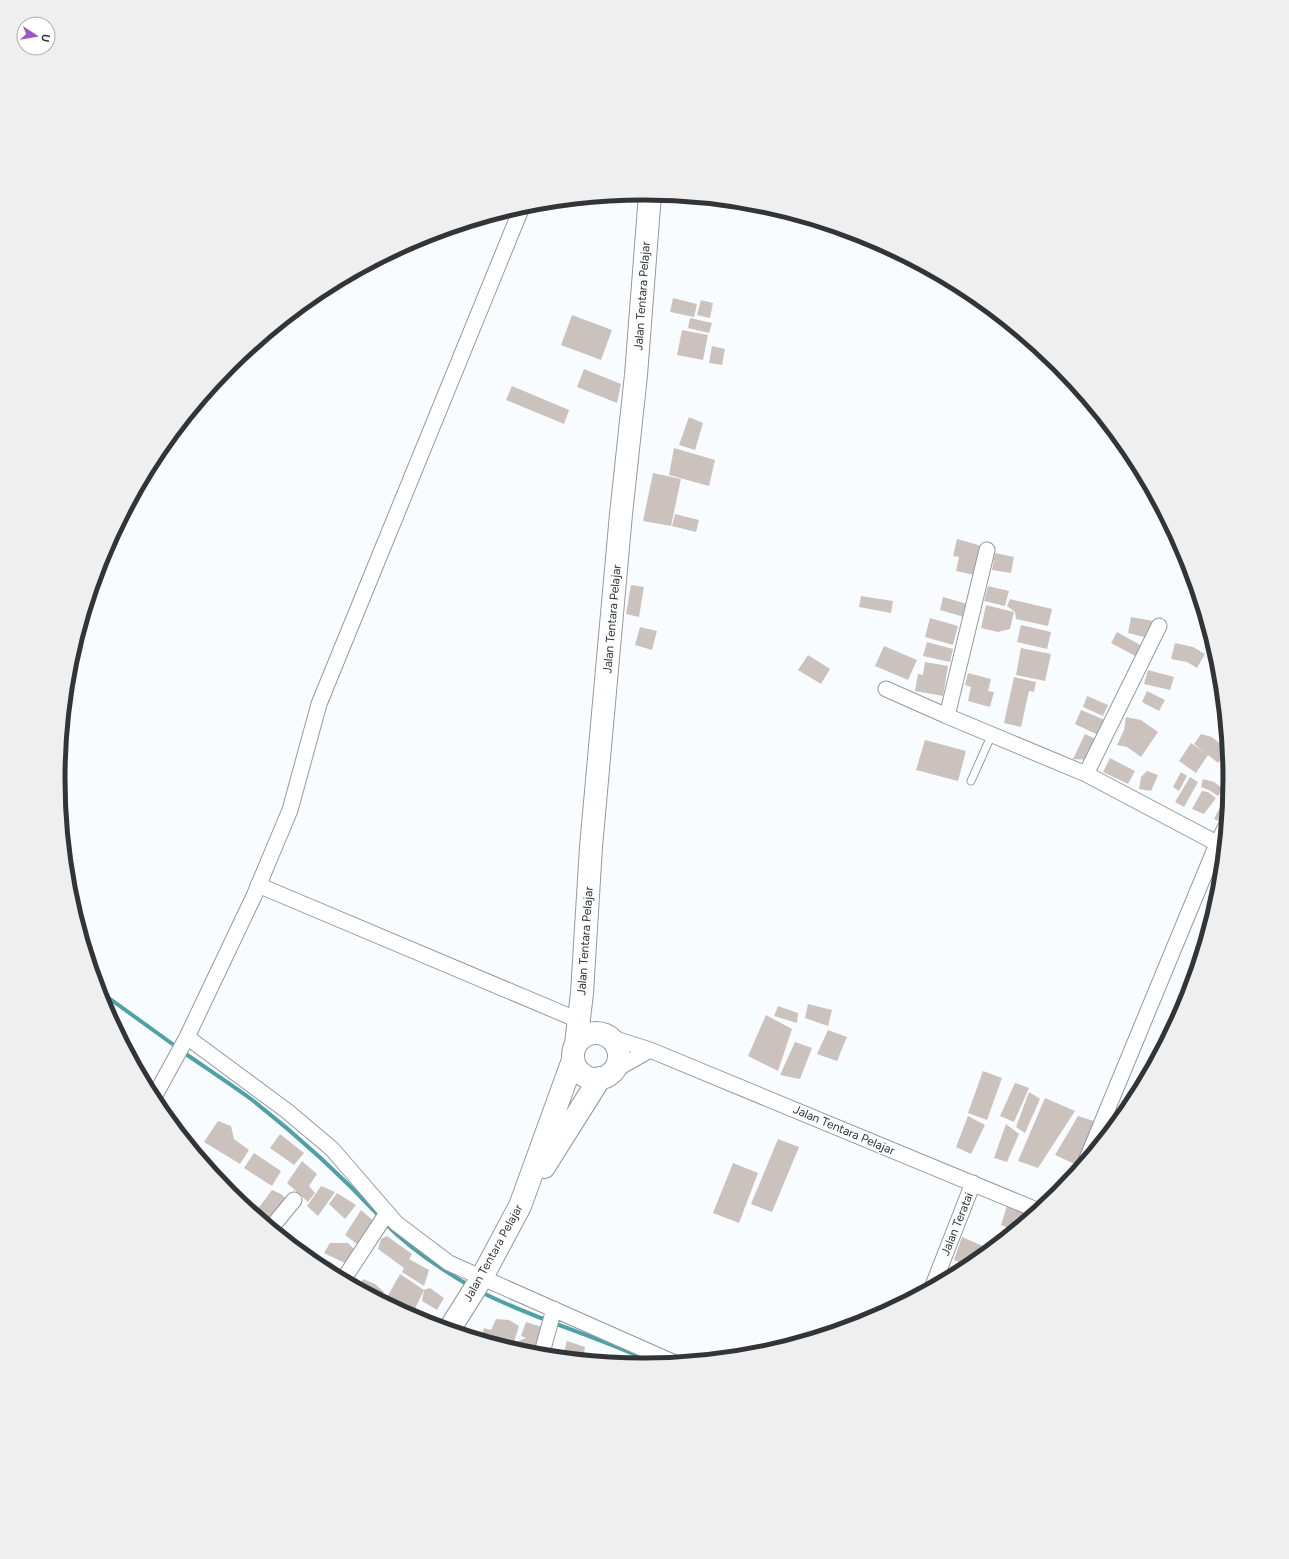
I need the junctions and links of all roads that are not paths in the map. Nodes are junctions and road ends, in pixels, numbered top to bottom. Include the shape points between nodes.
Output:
1 (650, 200) edge
2 (519, 214) edge
3 (987, 550) dead end
4 (1159, 626) dead end
5 (886, 689) dead end
6 (947, 716) junction
7 (992, 734) junction
8 (1086, 774) junction
9 (971, 781) dead end
10 (1220, 845) edge
11 (1220, 848) edge
12 (258, 885) junction
13 (582, 993) junction
14 (578, 1020) junction
15 (605, 1035) junction
16 (184, 1041) junction
17 (650, 1050) junction
18 (575, 1052) junction
19 (606, 1074) junction
20 (157, 1092) edge
21 (1092, 1147) edge
22 (973, 1183) junction
23 (294, 1200) dead end
24 (520, 1206) junction
25 (1034, 1209) edge
26 (386, 1215) junction
27 (274, 1224) edge
28 (346, 1275) edge
29 (935, 1280) edge
30 (477, 1285) junction
31 (551, 1319) junction
32 (452, 1326) edge
33 (543, 1350) edge
34 (662, 1359) edge

1 - 13 highway, Jalan Tentara Pelajar via 636,375 591,847
2 - 12 street via 319,704 291,805
3 - 6 street
4 - 8 street
5 - 6 street
6 - 7 street
7 - 8 street
7 - 9 lane
8 - 10 street
11 - 21 street
12 - 14 street
12 - 16 street
13 - 14 highway, Jalan Tentara Pelajar
13 - 15 highway via 590,1015
14 - 18 highway, Jalan Tentara Pelajar
15 - 17 street, Jalan Tentara Pelajar
15 - 18 highway via 586,1035
15 - 19 highway via 618,1049 617,1064
16 - 20 street
16 - 26 street via 287,1111 332,1149
17 - 19 street
17 - 22 street, Jalan Tentara Pelajar
18 - 19 highway via 580,1072 586,1076
18 - 24 highway, Jalan Tentara Pelajar
19 - 24 highway
22 - 25 street, Jalan Tentara Pelajar
22 - 29 street, Jalan Teratai
23 - 27 street
24 - 30 highway, Jalan Tentara Pelajar
26 - 28 street
26 - 30 street
30 - 31 street
30 - 32 highway, Jalan Tentara Pelajar
31 - 33 street
31 - 34 street

